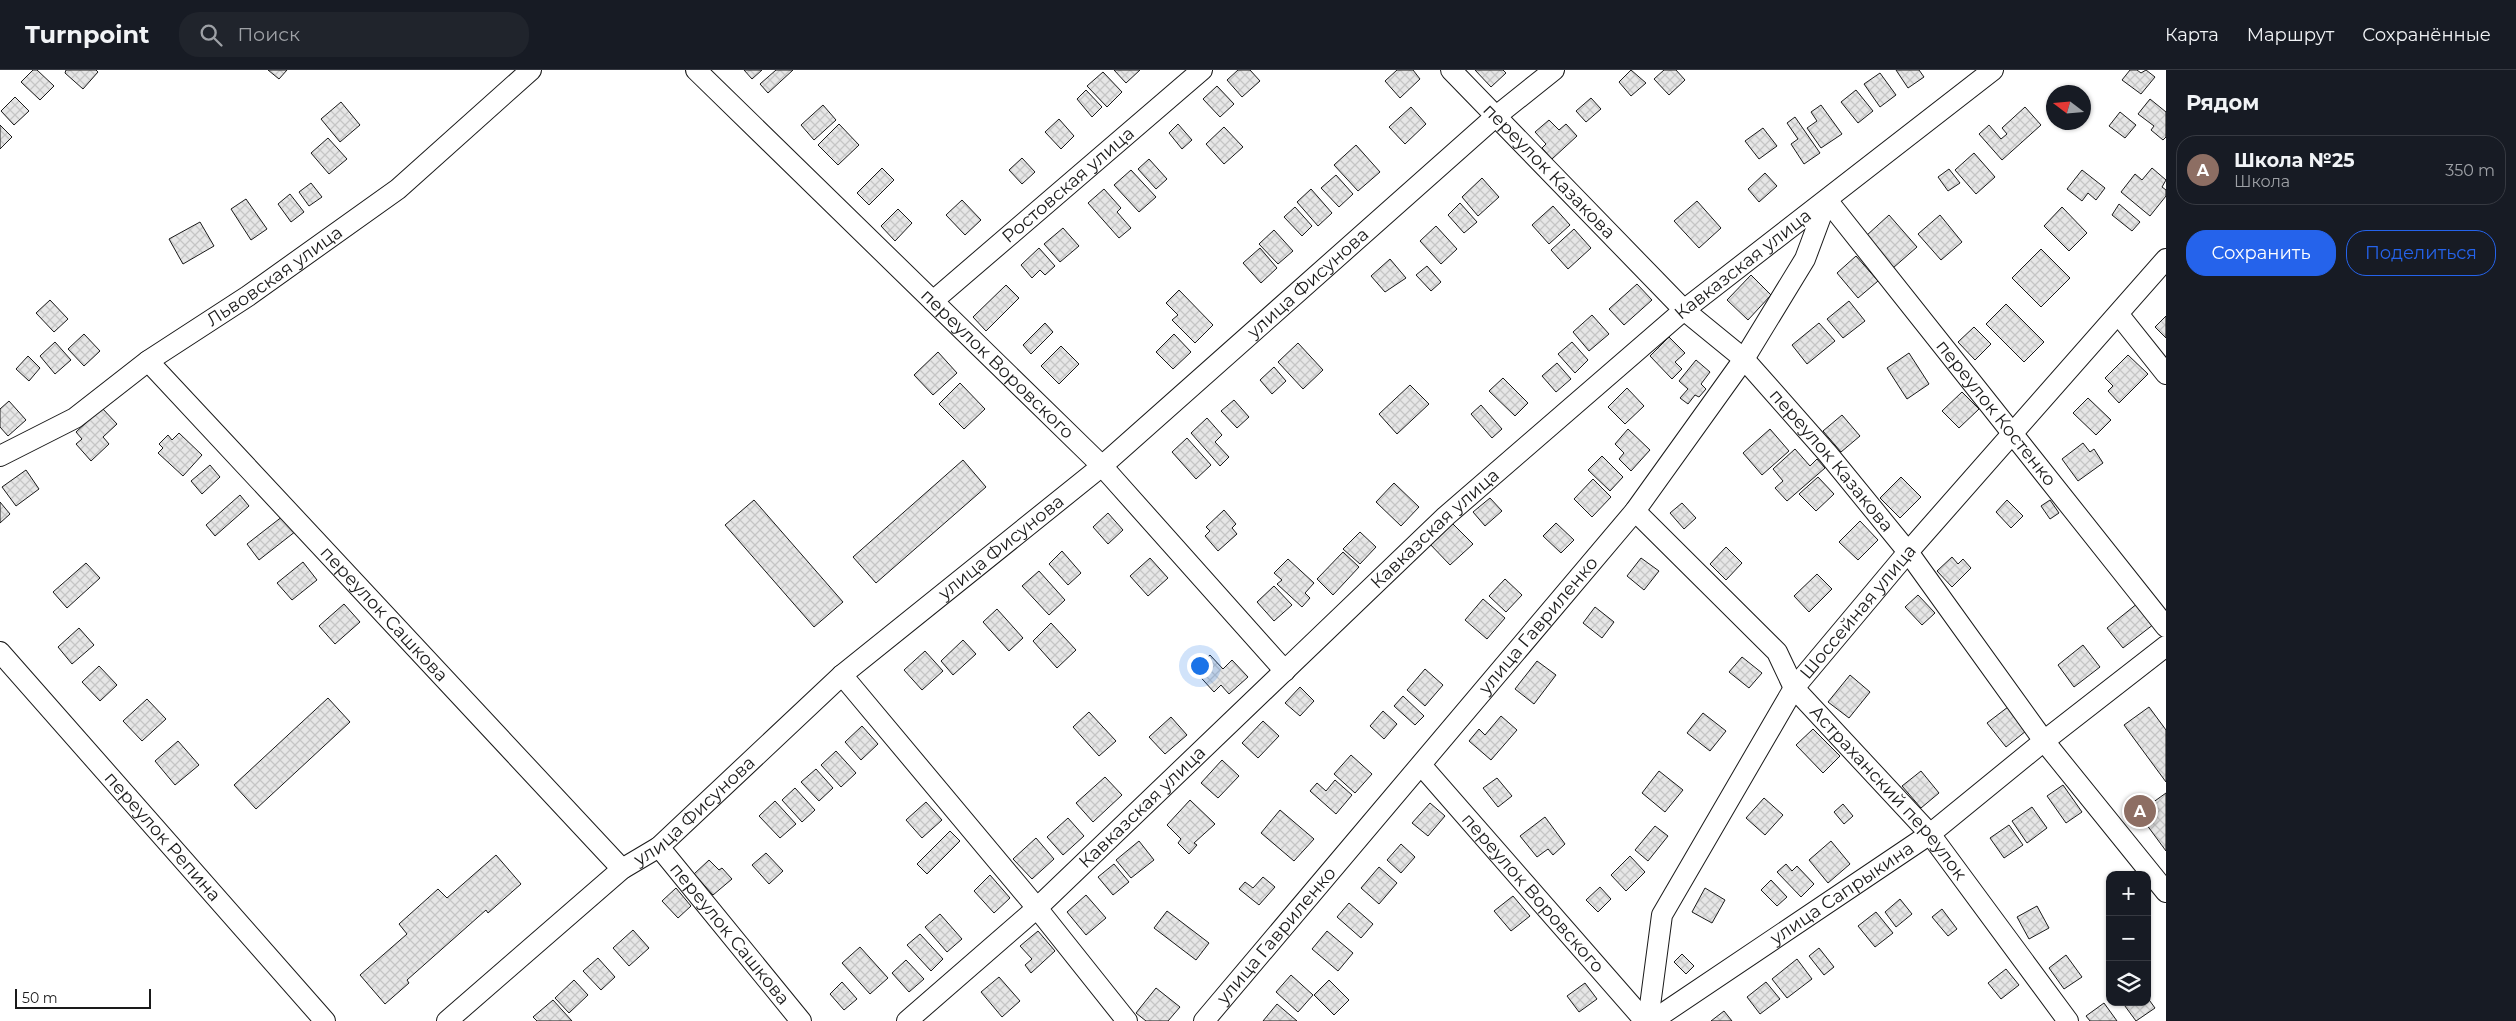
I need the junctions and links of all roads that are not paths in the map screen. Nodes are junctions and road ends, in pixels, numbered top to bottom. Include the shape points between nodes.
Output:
1 (531, 70) edge
2 (696, 70) edge
3 (1202, 70) edge
4 (1451, 70) edge
5 (1554, 70) edge
6 (1993, 70) edge
7 (1495, 117) junction
8 (1827, 200) junction
9 (2166, 259) edge
10 (933, 301) junction
11 (1684, 310) junction
12 (2119, 315) junction
13 (1744, 359) junction
14 (148, 360) junction
15 (2166, 374) edge
16 (2014, 433) junction
17 (0, 456) edge
18 (1102, 466) junction
19 (1635, 511) junction
20 (1908, 552) junction
21 (2166, 626) edge
22 (2166, 646) edge
23 (0, 652) edge
24 (1285, 671) junction
25 (842, 676) junction
26 (1794, 688) junction
27 (2044, 741) junction
28 (1421, 765) junction
29 (1930, 834) junction
30 (659, 847) junction
31 (622, 869) junction
32 (2166, 892) edge
33 (1037, 908) junction
34 (325, 1021) edge
35 (447, 1021) edge
36 (802, 1021) edge
37 (907, 1021) edge
38 (1127, 1021) edge
39 (1204, 1021) edge
40 (1648, 1021) edge
41 (2068, 1021) edge

1 - 14 street, Львовская улица via 398,189 248,296
2 - 10 street, переулок Воровского
3 - 10 street, Ростовская улица
4 - 7 street, переулок Казакова
5 - 7 street, улица Фисунова
6 - 8 street, Кавказская улица
7 - 11 street, переулок Казакова
7 - 18 street, улица Фисунова
8 - 11 street, Кавказская улица
8 - 13 street, улица Гавриленко via 1805,259
8 - 16 street, переулок Костенко
9 - 12 street, Шоссейная улица
10 - 18 street, переулок Воровского
11 - 13 street, переулок Казакова
11 - 24 street, Кавказская улица via 1446,516
12 - 15 street
12 - 16 street, Шоссейная улица
13 - 19 street, улица Гавриленко
13 - 20 street, переулок Казакова
14 - 17 street, Львовская улица via 75,418
14 - 31 street, переулок Сашкова
16 - 20 street, Шоссейная улица
16 - 21 street, переулок Костенко
18 - 24 street, переулок Воровского
18 - 25 street, улица Фисунова
19 - 26 street, Астраханский переулок via 1777,652
19 - 28 street, улица Гавриленко
20 - 26 street, Шоссейная улица
20 - 27 street, переулок Казакова
22 - 27 street, улица Сапрыкина
23 - 34 street, переулок Репина
24 - 33 street, Кавказская улица
25 - 30 street, улица Фисунова
25 - 33 street
26 - 29 street, Астраханский переулок
26 - 40 street, Шоссейная улица via 1662,915
27 - 29 street, улица Сапрыкина
27 - 32 street, переулок Казакова
28 - 39 street, улица Гавриленко
28 - 40 street, переулок Воровского
29 - 40 street, улица Сапрыкина
29 - 41 street, Астраханский переулок
30 - 31 street, улица Фисунова
30 - 36 street, переулок Сашкова
31 - 35 street, улица Фисунова
33 - 37 street, Кавказская улица
33 - 38 street

